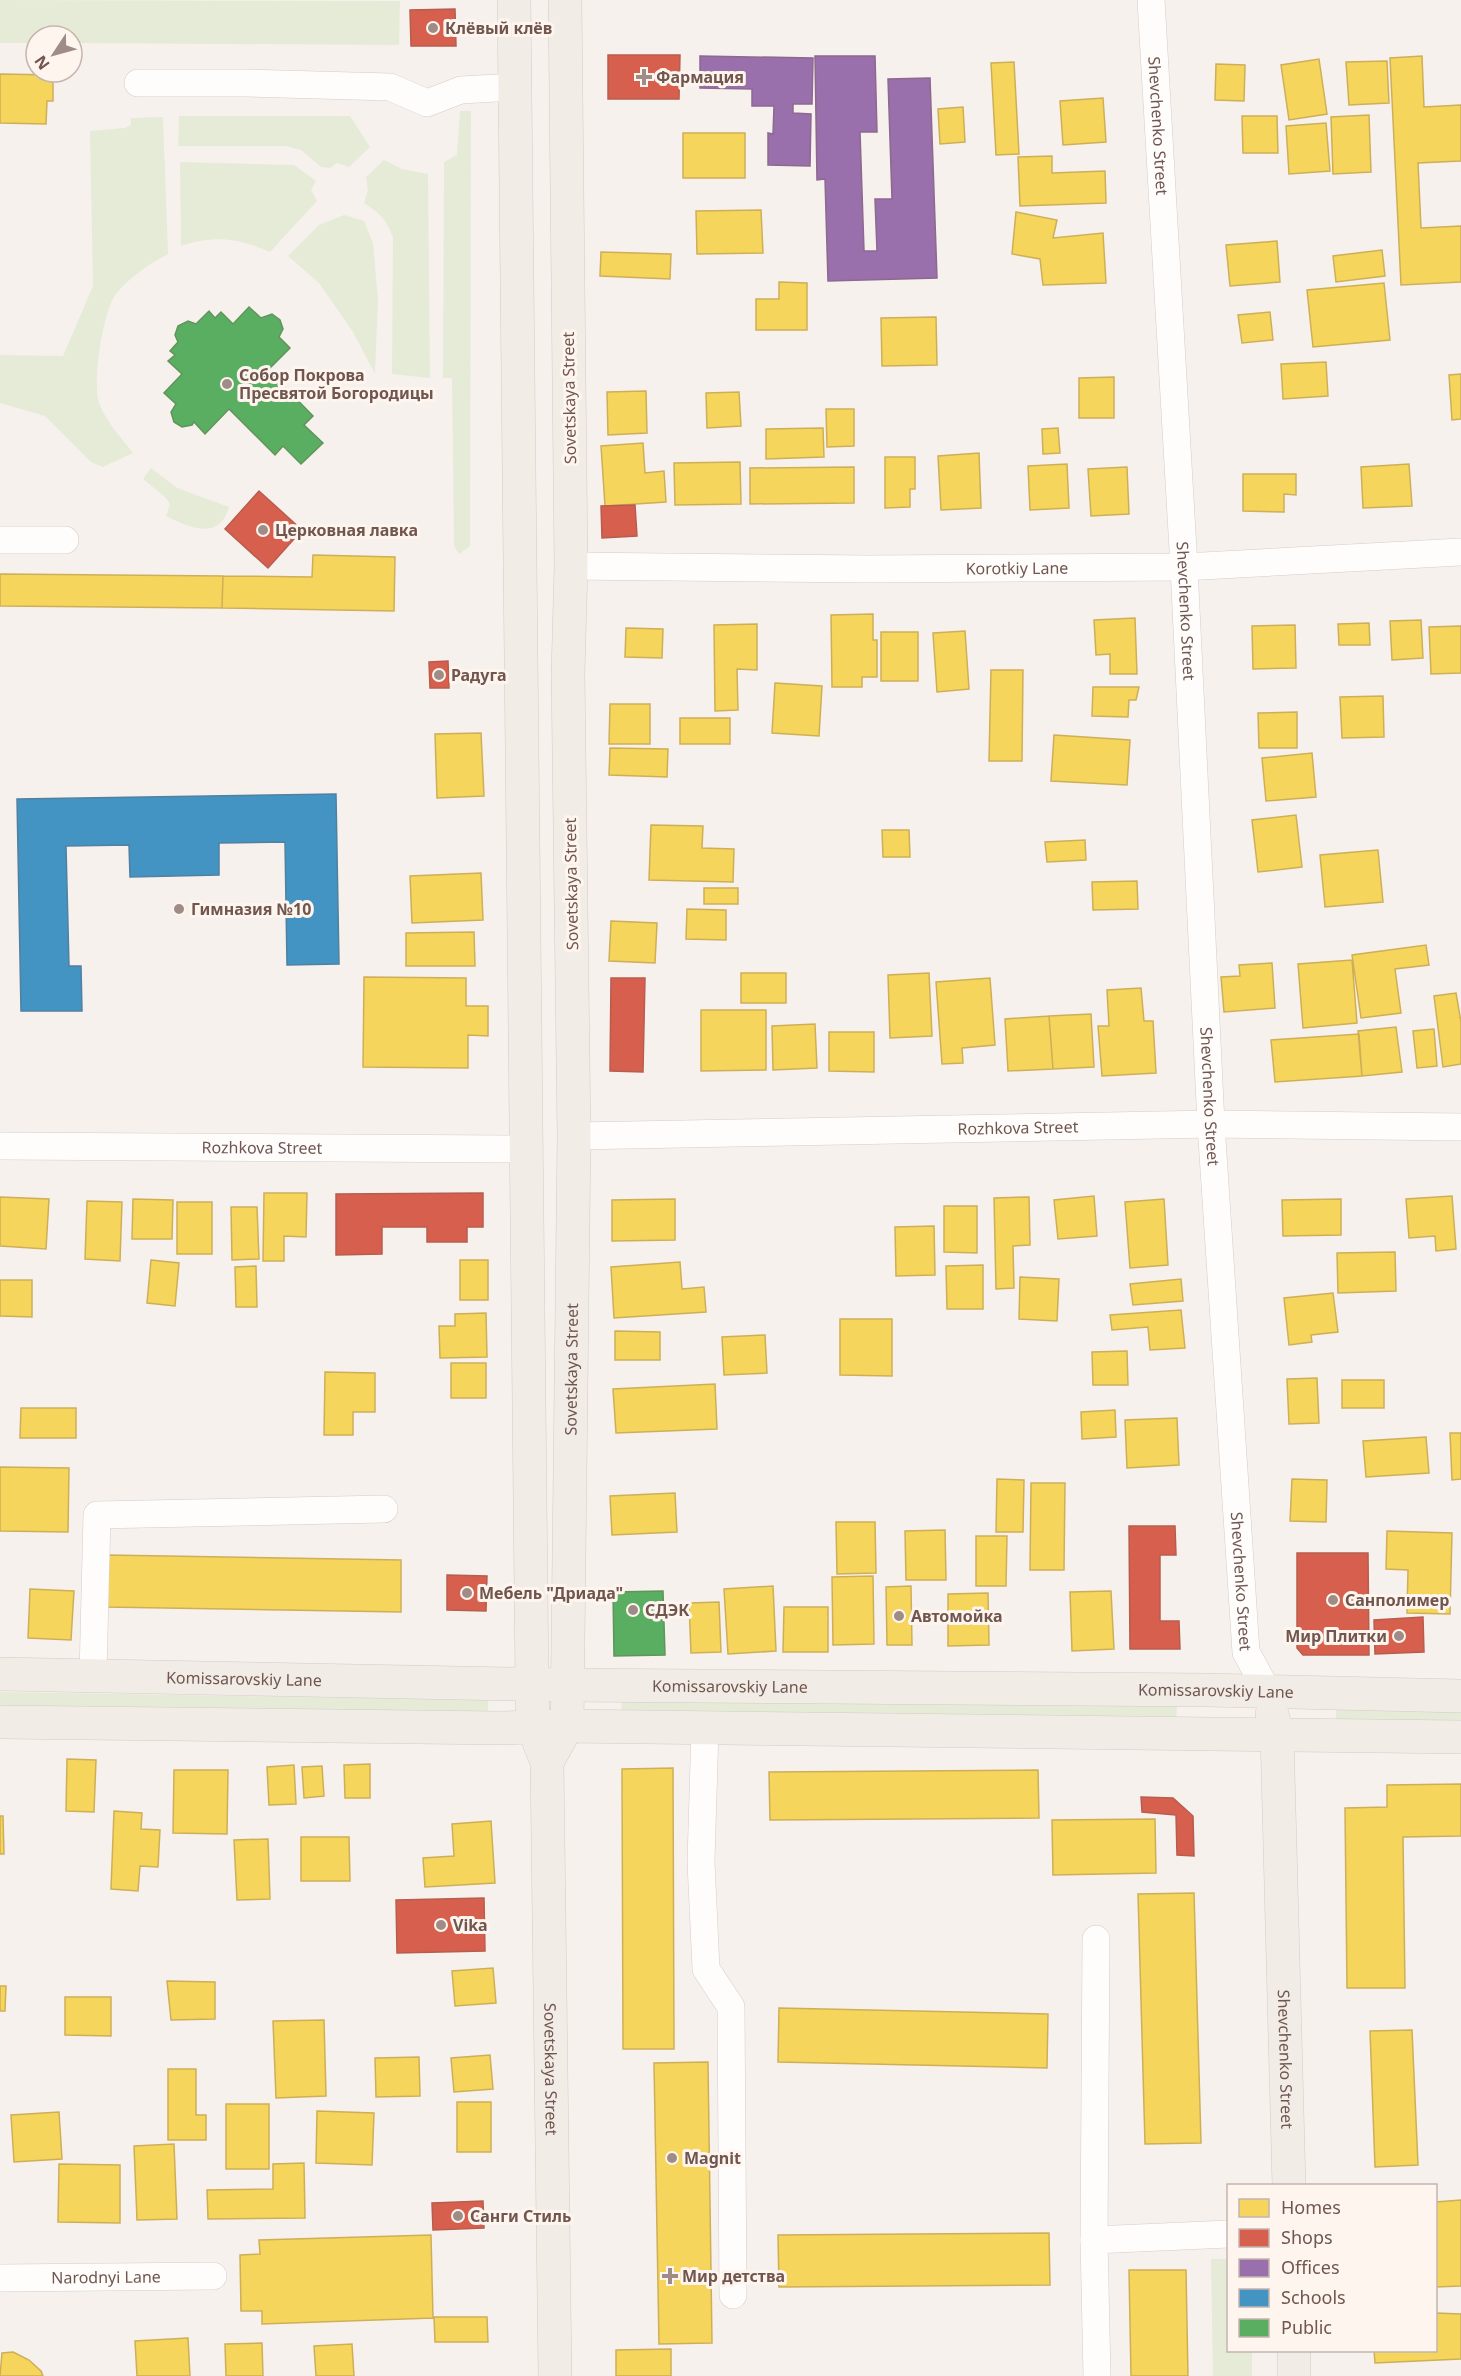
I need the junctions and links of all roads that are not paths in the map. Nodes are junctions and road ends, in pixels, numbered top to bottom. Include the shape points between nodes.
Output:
1 (514, 0) edge
2 (565, 0) edge
3 (1151, 0) edge
4 (138, 83) dead end
5 (515, 87) junction
6 (0, 540) edge
7 (65, 540) dead end
8 (1461, 552) edge
9 (571, 566) junction
10 (1185, 567) junction
11 (1211, 1124) junction
12 (1461, 1126) edge
13 (574, 1136) junction
14 (0, 1146) edge
15 (526, 1149) junction
16 (384, 1509) dead end
17 (0, 1674) edge
18 (93, 1675) junction
19 (532, 1684) junction
20 (567, 1685) junction
21 (1267, 1691) junction
22 (1461, 1696) edge
23 (0, 1722) edge
24 (567, 1726) junction
25 (533, 1727) junction
26 (705, 1728) junction
27 (1276, 1734) junction
28 (1461, 1737) edge
29 (547, 1762) junction
30 (1096, 1939) dead end
31 (1289, 2184) edge
32 (1227, 2234) edge
33 (1094, 2240) junction
34 (213, 2276) dead end
35 (0, 2278) edge
36 (733, 2295) dead end
37 (1293, 2352) edge
38 (555, 2376) edge
39 (1097, 2376) edge
40 (1294, 2376) edge

1 - 5 main road, Sovetskaya Street
2 - 9 main road, Sovetskaya Street
3 - 10 street, Shevchenko Street
4 - 5 street via 390,87 427,103 461,90
5 - 15 main road, Sovetskaya Street
6 - 7 street
8 - 10 street, Korotkiy Lane
9 - 10 street, Korotkiy Lane
9 - 13 main road, Sovetskaya Street via 568,673
10 - 11 street, Shevchenko Street
11 - 12 street, Rozhkova Street
11 - 13 street, Rozhkova Street
11 - 21 street, Shevchenko Street via 1246,1652
13 - 20 main road, Sovetskaya Street
14 - 15 street, Rozhkova Street
15 - 19 main road, Sovetskaya Street
16 - 18 street via 97,1515
17 - 18 main road, Komissarovskiy Lane
18 - 19 main road, Komissarovskiy Lane
19 - 20 main road, Komissarovskiy Lane
19 - 25 main road, Sovetskaya Street
20 - 21 main road, Komissarovskiy Lane
20 - 24 main road, Sovetskaya Street
21 - 22 main road, Komissarovskiy Lane
21 - 27 main road, Shevchenko Street
23 - 25 main road
24 - 25 main road
24 - 26 main road
24 - 29 main road, Sovetskaya Street
25 - 29 main road, Sovetskaya Street
26 - 27 main road
26 - 36 street via 701,1862 706,1969 731,2007
27 - 28 main road
27 - 31 main road, Shevchenko Street
29 - 38 main road, Sovetskaya Street
30 - 33 street
32 - 33 street
33 - 39 street
34 - 35 street, Narodnyi Lane
37 - 40 main road

